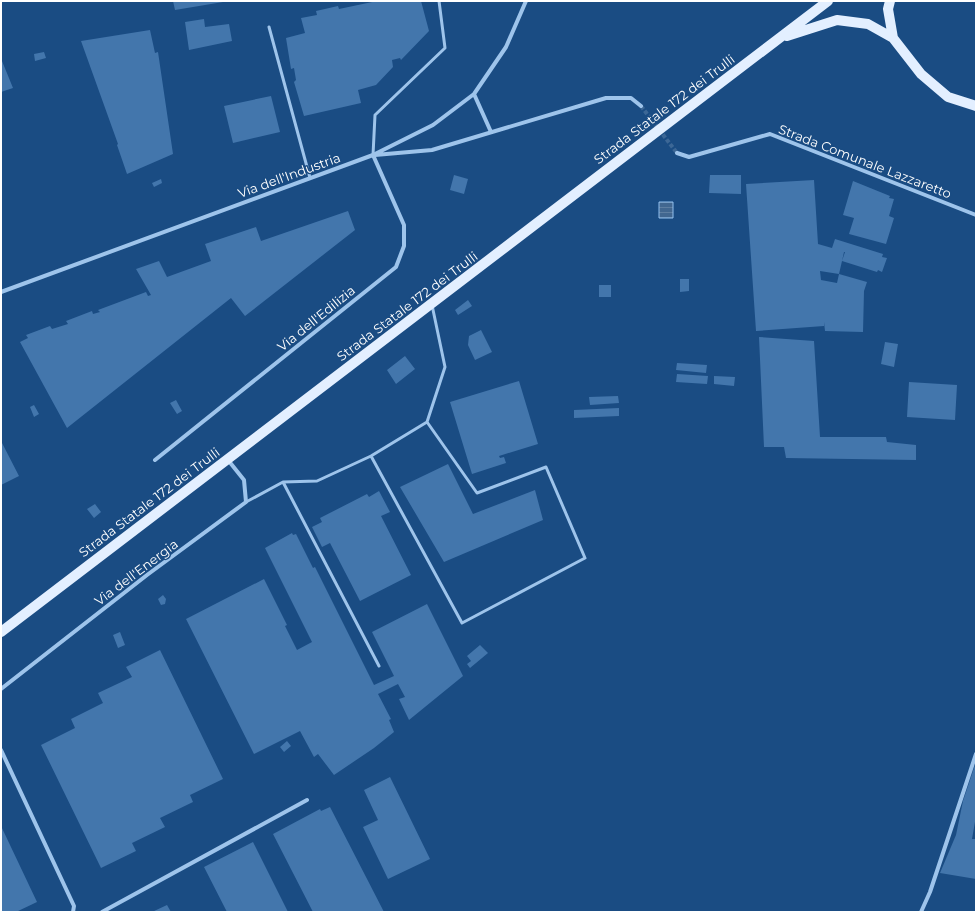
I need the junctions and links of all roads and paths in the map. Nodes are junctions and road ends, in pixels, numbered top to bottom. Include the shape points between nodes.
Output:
1 (439, 1) edge
2 (526, 1) edge
3 (828, 1) edge
4 (890, 1) edge
5 (269, 27) dead end
6 (779, 38) junction
7 (893, 38) junction
8 (474, 94) junction
9 (642, 106) tunnel mouth
10 (976, 106) edge
11 (491, 132) junction
12 (677, 153) tunnel mouth
13 (373, 155) junction
14 (310, 178) junction
15 (976, 215) edge
16 (1, 292) edge
17 (432, 303) junction
18 (427, 422) junction
19 (371, 456) junction
20 (227, 459) junction
21 (155, 460) dead end
22 (283, 482) junction
23 (246, 502) junction
24 (1, 632) edge
25 (379, 666) dead end
26 (1, 688) edge
27 (1, 750) edge
28 (976, 754) edge
29 (307, 800) dead end
30 (73, 912) edge
31 (102, 912) edge
32 (921, 912) edge

1 - 13 lane via 445,48 375,115
2 - 8 street, Via dell'Industria via 506,48
3 - 6 main road, Strada Statale 172 dei Trulli
4 - 7 main road via 888,9
5 - 14 lane
6 - 7 main road via 837,20 868,24
6 - 17 main road, Strada Statale 172 dei Trulli
7 - 10 main road via 921,74 948,97
8 - 11 street
8 - 13 street, Via dell'Industria via 433,126
9 - 11 street via 631,98 606,98
11 - 13 street via 432,150
12 - 15 street, Strada Comunale Lazzaretto via 689,158 770,134
13 - 14 street, Via dell'Industria
13 - 21 street, Via dell'Edilizia via 404,225 404,246 396,267
14 - 16 street, Via dell'Industria
17 - 18 lane via 444,367
17 - 20 main road, Strada Statale 172 dei Trulli
18 - 19 lane
18 - 19 lane via 477,493 546,467 585,558 462,623
19 - 22 lane via 317,481
20 - 23 street via 244,480
20 - 24 main road, Strada Statale 172 dei Trulli
22 - 23 lane
22 - 25 lane
23 - 26 street, Via dell'Energia
27 - 30 street via 74,906
28 - 32 street
29 - 31 street

